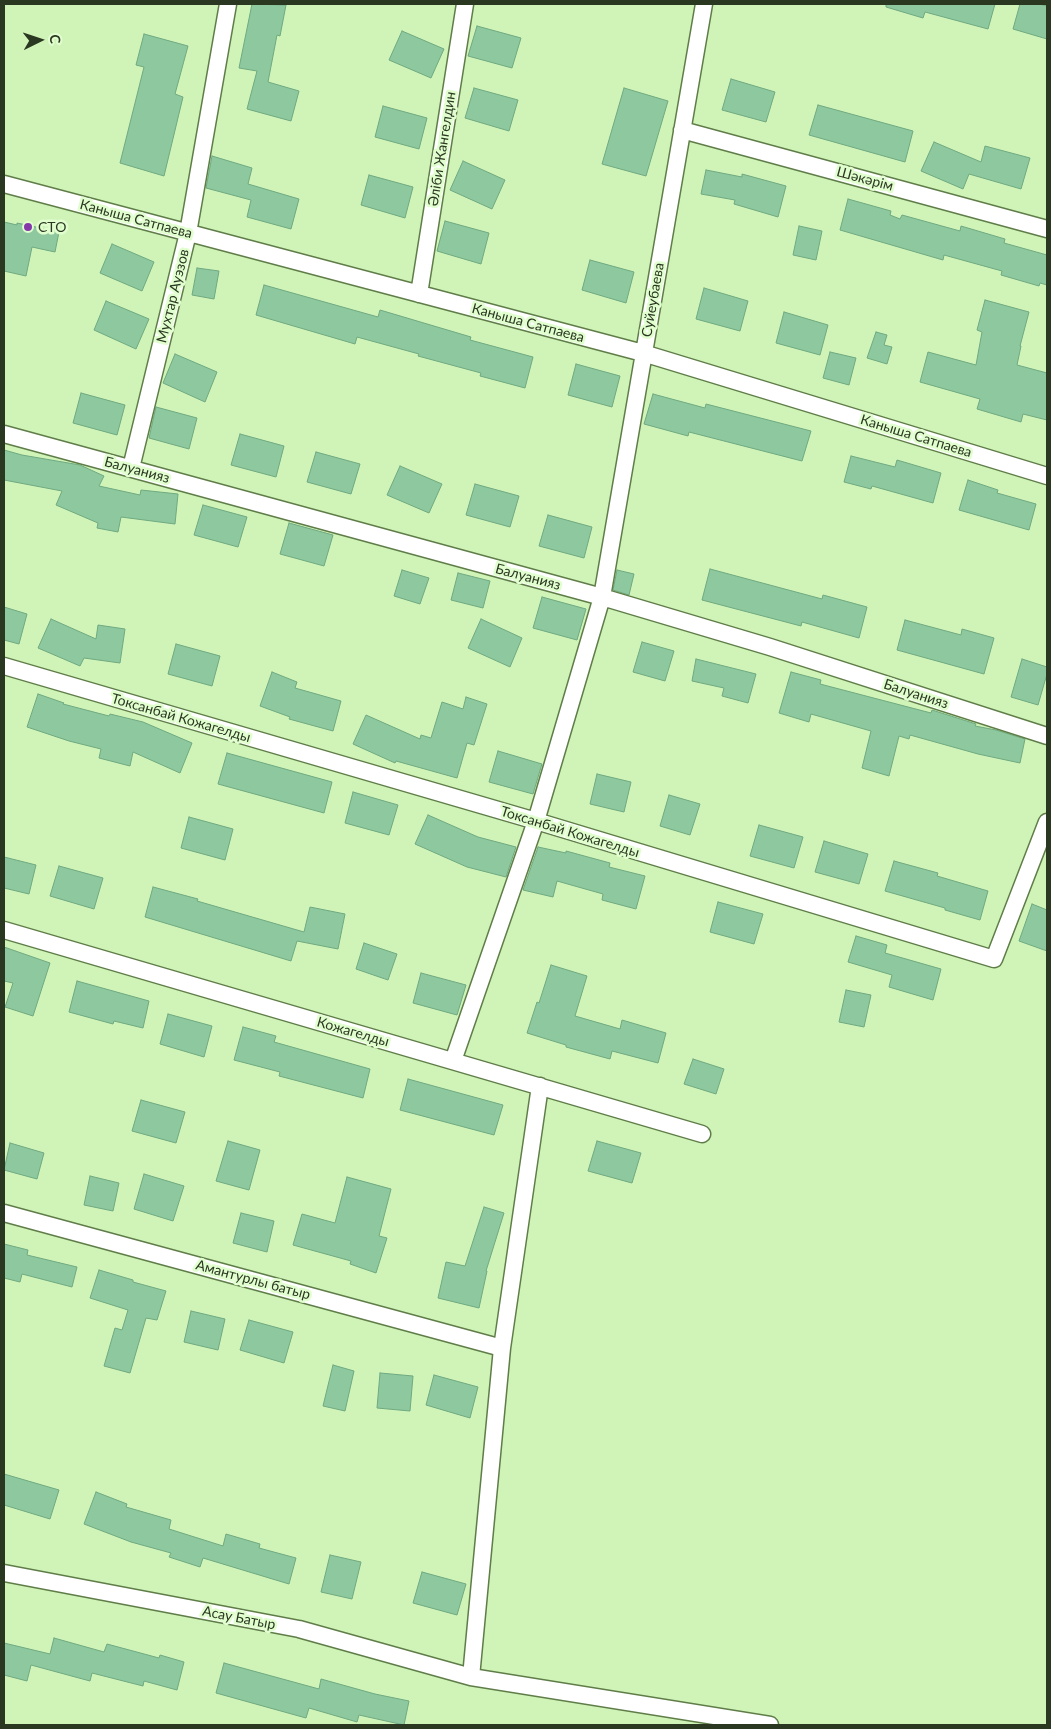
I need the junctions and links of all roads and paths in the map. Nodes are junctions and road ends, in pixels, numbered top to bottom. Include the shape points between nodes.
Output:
1 (228, 4) edge
2 (465, 4) edge
3 (704, 4) edge
4 (682, 130) junction
5 (4, 184) edge
6 (1047, 229) edge
7 (188, 233) junction
8 (419, 294) junction
9 (643, 353) junction
10 (4, 434) edge
11 (131, 468) junction
12 (1047, 476) edge
13 (602, 596) junction
14 (4, 666) edge
15 (1047, 736) edge
16 (536, 821) junction
17 (1047, 822) edge
18 (4, 930) edge
19 (454, 1061) junction
20 (540, 1086) junction
21 (702, 1134) dead end
22 (4, 1213) edge
23 (502, 1348) junction
24 (4, 1573) edge
25 (471, 1677) junction
26 (770, 1725) edge

1 - 7 street, Мухтар Ауэзов
2 - 8 street, Әліби Жангелдин
3 - 4 street, Суйеубаева
4 - 6 street, Шәкәрім
4 - 9 street, Суйеубаева
5 - 7 street, Каныша Сатпаева
7 - 8 street, Каныша Сатпаева
7 - 11 street, Мухтар Ауэзов
8 - 9 street, Каныша Сатпаева
9 - 12 street, Каныша Сатпаева
9 - 13 street, Суйеубаева
10 - 11 street, Балуанияз
11 - 13 street, Балуанияз
13 - 15 street, Балуанияз
13 - 16 street, Суйеубаева
14 - 16 street, Токсанбай Кожагелды
16 - 17 street, Токсанбай Кожагелды via 994,959
16 - 19 street, Суйеубаева
18 - 19 street, Кожагелды
19 - 20 street, Кожагелды
20 - 21 street, Кожагелды
20 - 23 street
22 - 23 street, Амантурлы батыр
23 - 25 street
24 - 25 street, Асау Батыр via 299,1629
25 - 26 street, Асау Батыр

